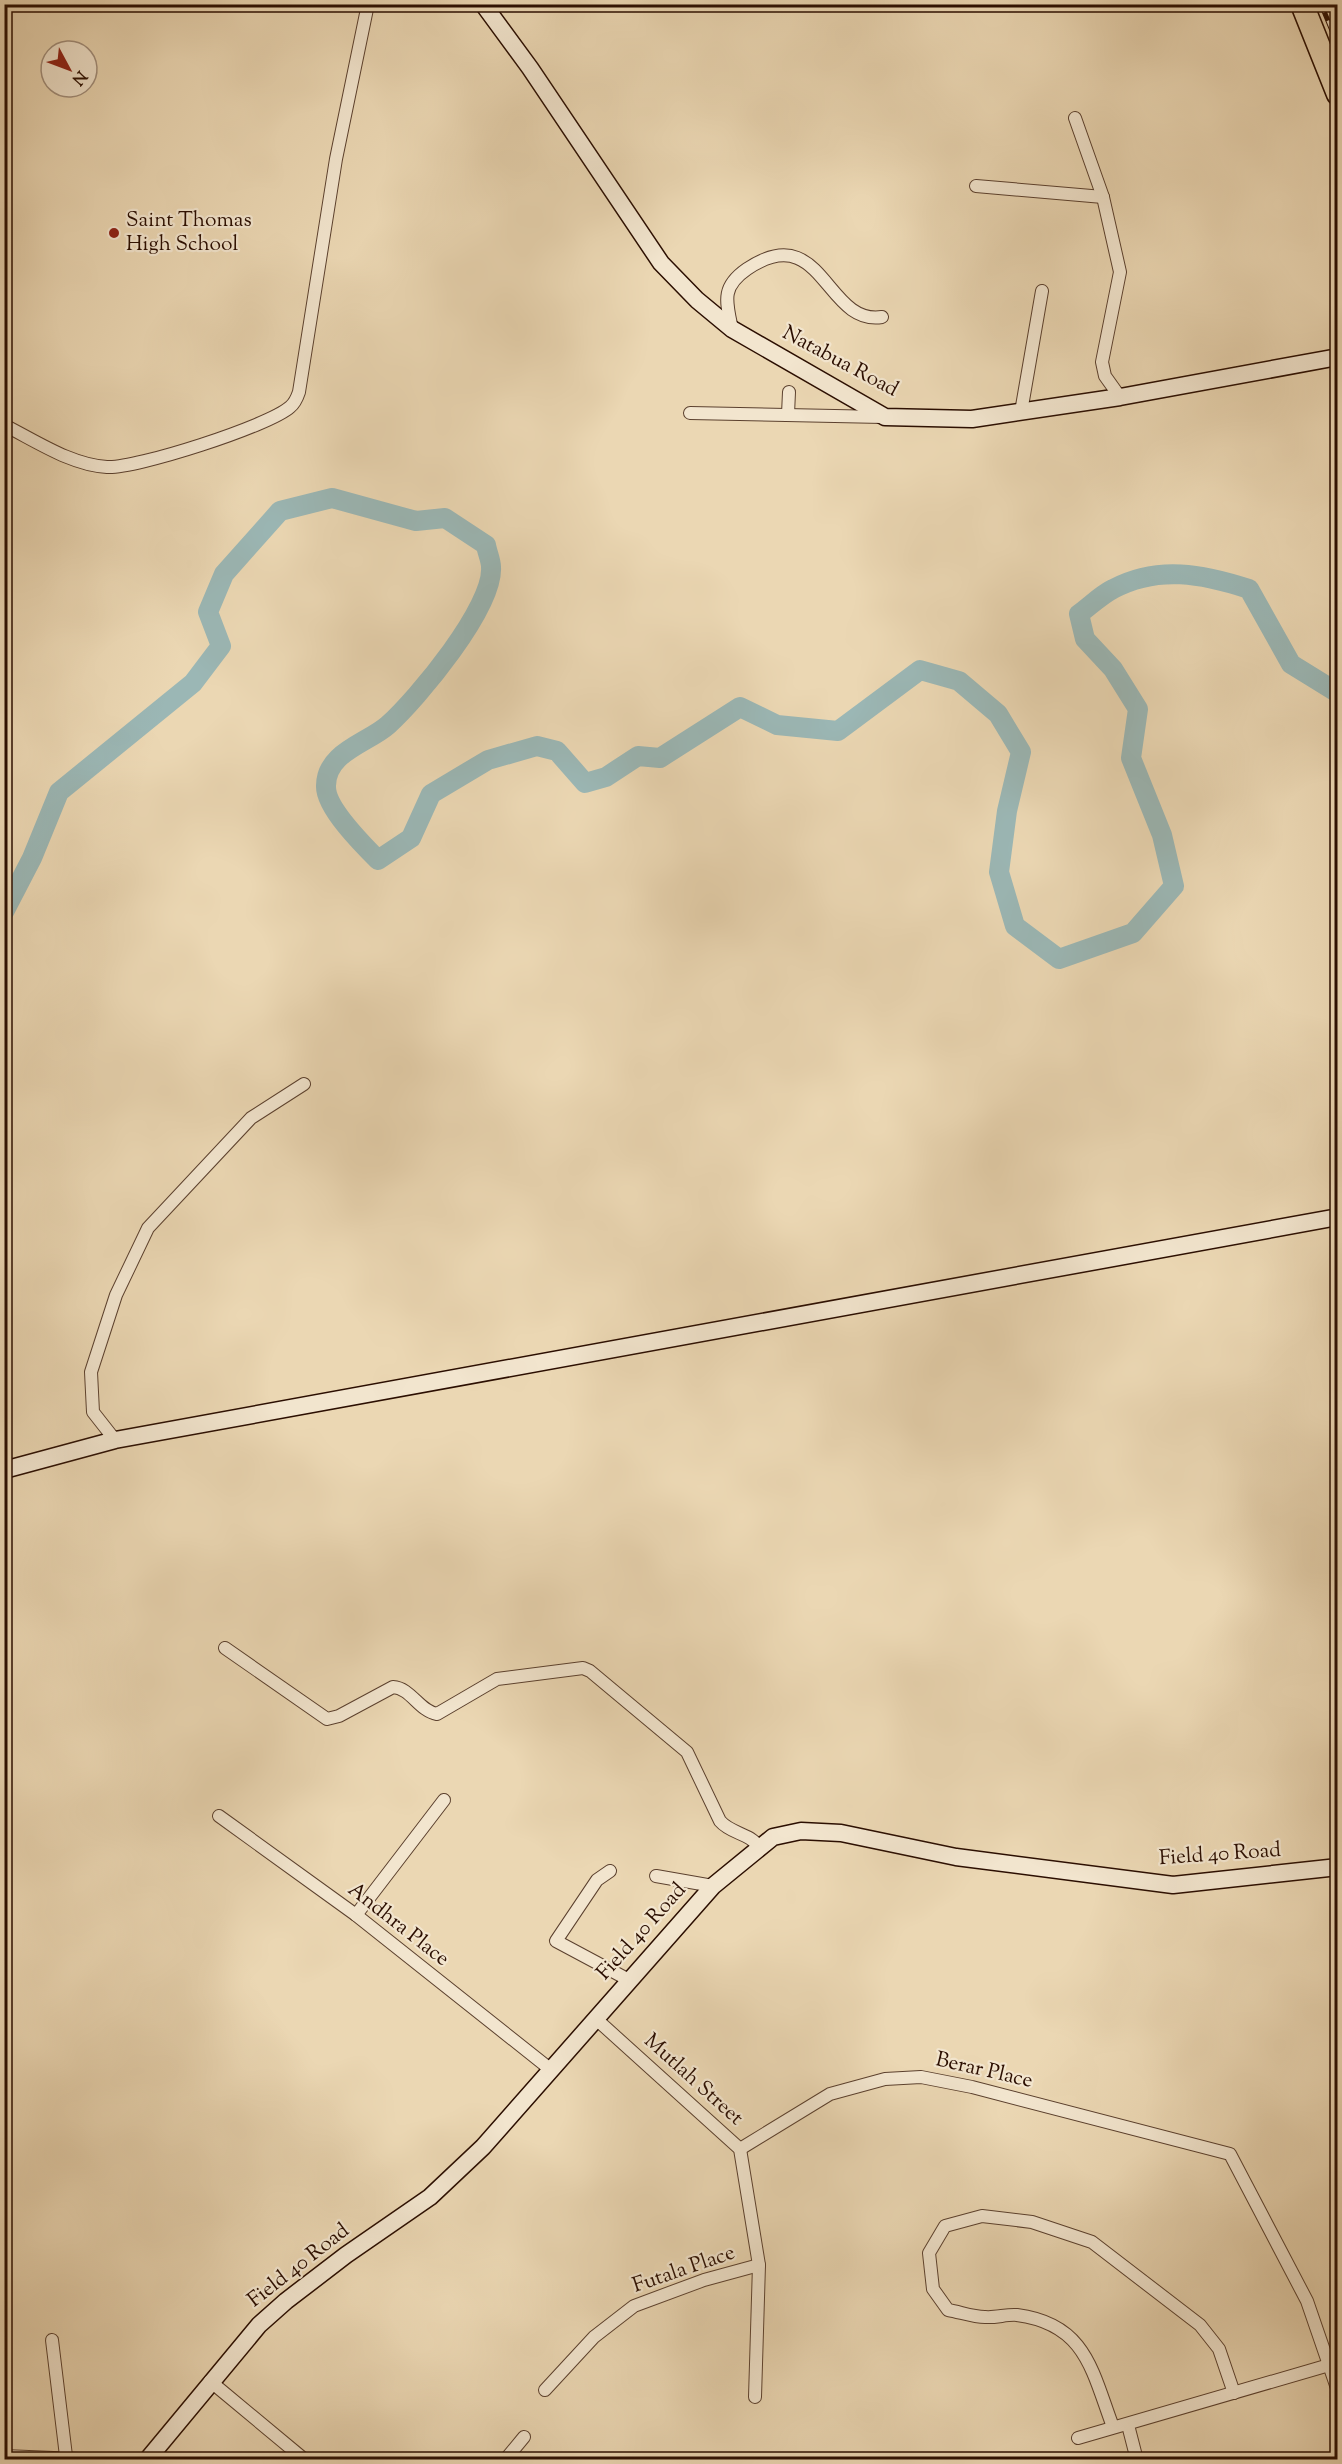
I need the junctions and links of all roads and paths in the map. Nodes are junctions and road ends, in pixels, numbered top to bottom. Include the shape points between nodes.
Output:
1 (368, 4) edge
2 (483, 4) edge
3 (1302, 4) edge
4 (1338, 94) edge
5 (1075, 118) dead end
6 (976, 186) dead end
7 (1103, 197) junction
8 (1042, 291) dead end
9 (882, 317) dead end
10 (732, 329) junction
11 (1338, 357) edge
12 (789, 392) dead end
13 (1120, 397) junction
14 (1021, 412) junction
15 (690, 413) dead end
16 (788, 414) junction
17 (885, 417) junction
18 (4, 425) edge
19 (304, 1084) dead end
20 (1338, 1217) edge
21 (115, 1440) junction
22 (4, 1470) edge
23 (225, 1648) dead end
24 (444, 1800) dead end
25 (219, 1816) dead end
26 (759, 1847) junction
27 (1338, 1868) edge
28 (610, 1871) dead end
29 (656, 1876) dead end
30 (713, 1886) junction
31 (356, 1915) junction
32 (629, 1980) junction
33 (595, 2018) junction
34 (550, 2069) junction
35 (740, 2149) junction
36 (759, 2265) junction
37 (52, 2340) dead end
38 (1334, 2364) edge
39 (210, 2381) junction
40 (545, 2390) dead end
41 (1338, 2391) edge
42 (1234, 2393) junction
43 (755, 2397) dead end
44 (1128, 2426) junction
45 (1113, 2427) junction
46 (524, 2437) dead end
47 (1078, 2438) dead end
48 (4, 2456) edge
49 (66, 2456) junction
50 (103, 2460) edge
51 (147, 2460) edge
52 (305, 2460) edge
53 (505, 2460) edge
54 (1137, 2460) edge

1 - 18 street via 336,159 299,392 292,406 181,451 109,468 66,456
2 - 10 street, Natabua Road via 662,263
3 - 4 highway
5 - 7 street
6 - 7 street
7 - 13 street via 1120,272 1102,362 1105,376
8 - 14 street
9 - 10 street via 859,312 828,287 809,262 792,255 771,258 748,268 729,285 726,298
10 - 17 street, Natabua Road
11 - 13 street, Natabua Road
12 - 16 street
13 - 14 street, Natabua Road
14 - 17 street, Natabua Road via 972,419
15 - 16 street
16 - 17 street
19 - 21 street via 250,1118 148,1228 116,1295 91,1372 93,1412
20 - 21 street
21 - 22 street
23 - 26 street via 327,1719 393,1687 404,1690 424,1709 437,1714 487,1682 583,1668 687,1752 720,1821 726,1828 755,1840
24 - 31 street
25 - 31 street, Andhra Place
26 - 27 street, Field 40 Road via 773,1837 801,1831 841,1833 956,1857 1173,1885
26 - 30 street, Field 40 Road
28 - 32 street via 597,1880 556,1941
29 - 30 street
30 - 32 street, Field 40 Road
31 - 34 street, Andhra Place
32 - 33 street, Field 40 Road
33 - 34 street, Field 40 Road
33 - 35 street, Mutlah Street
34 - 39 street, Field 40 Road via 483,2147 430,2197 286,2301 259,2325
35 - 36 street, Mutlah Street
35 - 38 street, Berar Place via 830,2094 885,2079 921,2077 1230,2154 1307,2301
36 - 40 street, Futala Place via 634,2306 594,2337
36 - 43 street, Mutlah Street
37 - 49 street
38 - 41 street
38 - 42 street
39 - 51 street, Field 40 Road
39 - 52 street
42 - 44 street
42 - 45 street via 1219,2349 1200,2325 1092,2242 1032,2222 982,2216 945,2226 929,2253 933,2289 948,2310 1050,2322 1073,2338 1088,2363
44 - 45 street
44 - 54 street
45 - 47 street
46 - 53 street
48 - 49 street
49 - 50 street

